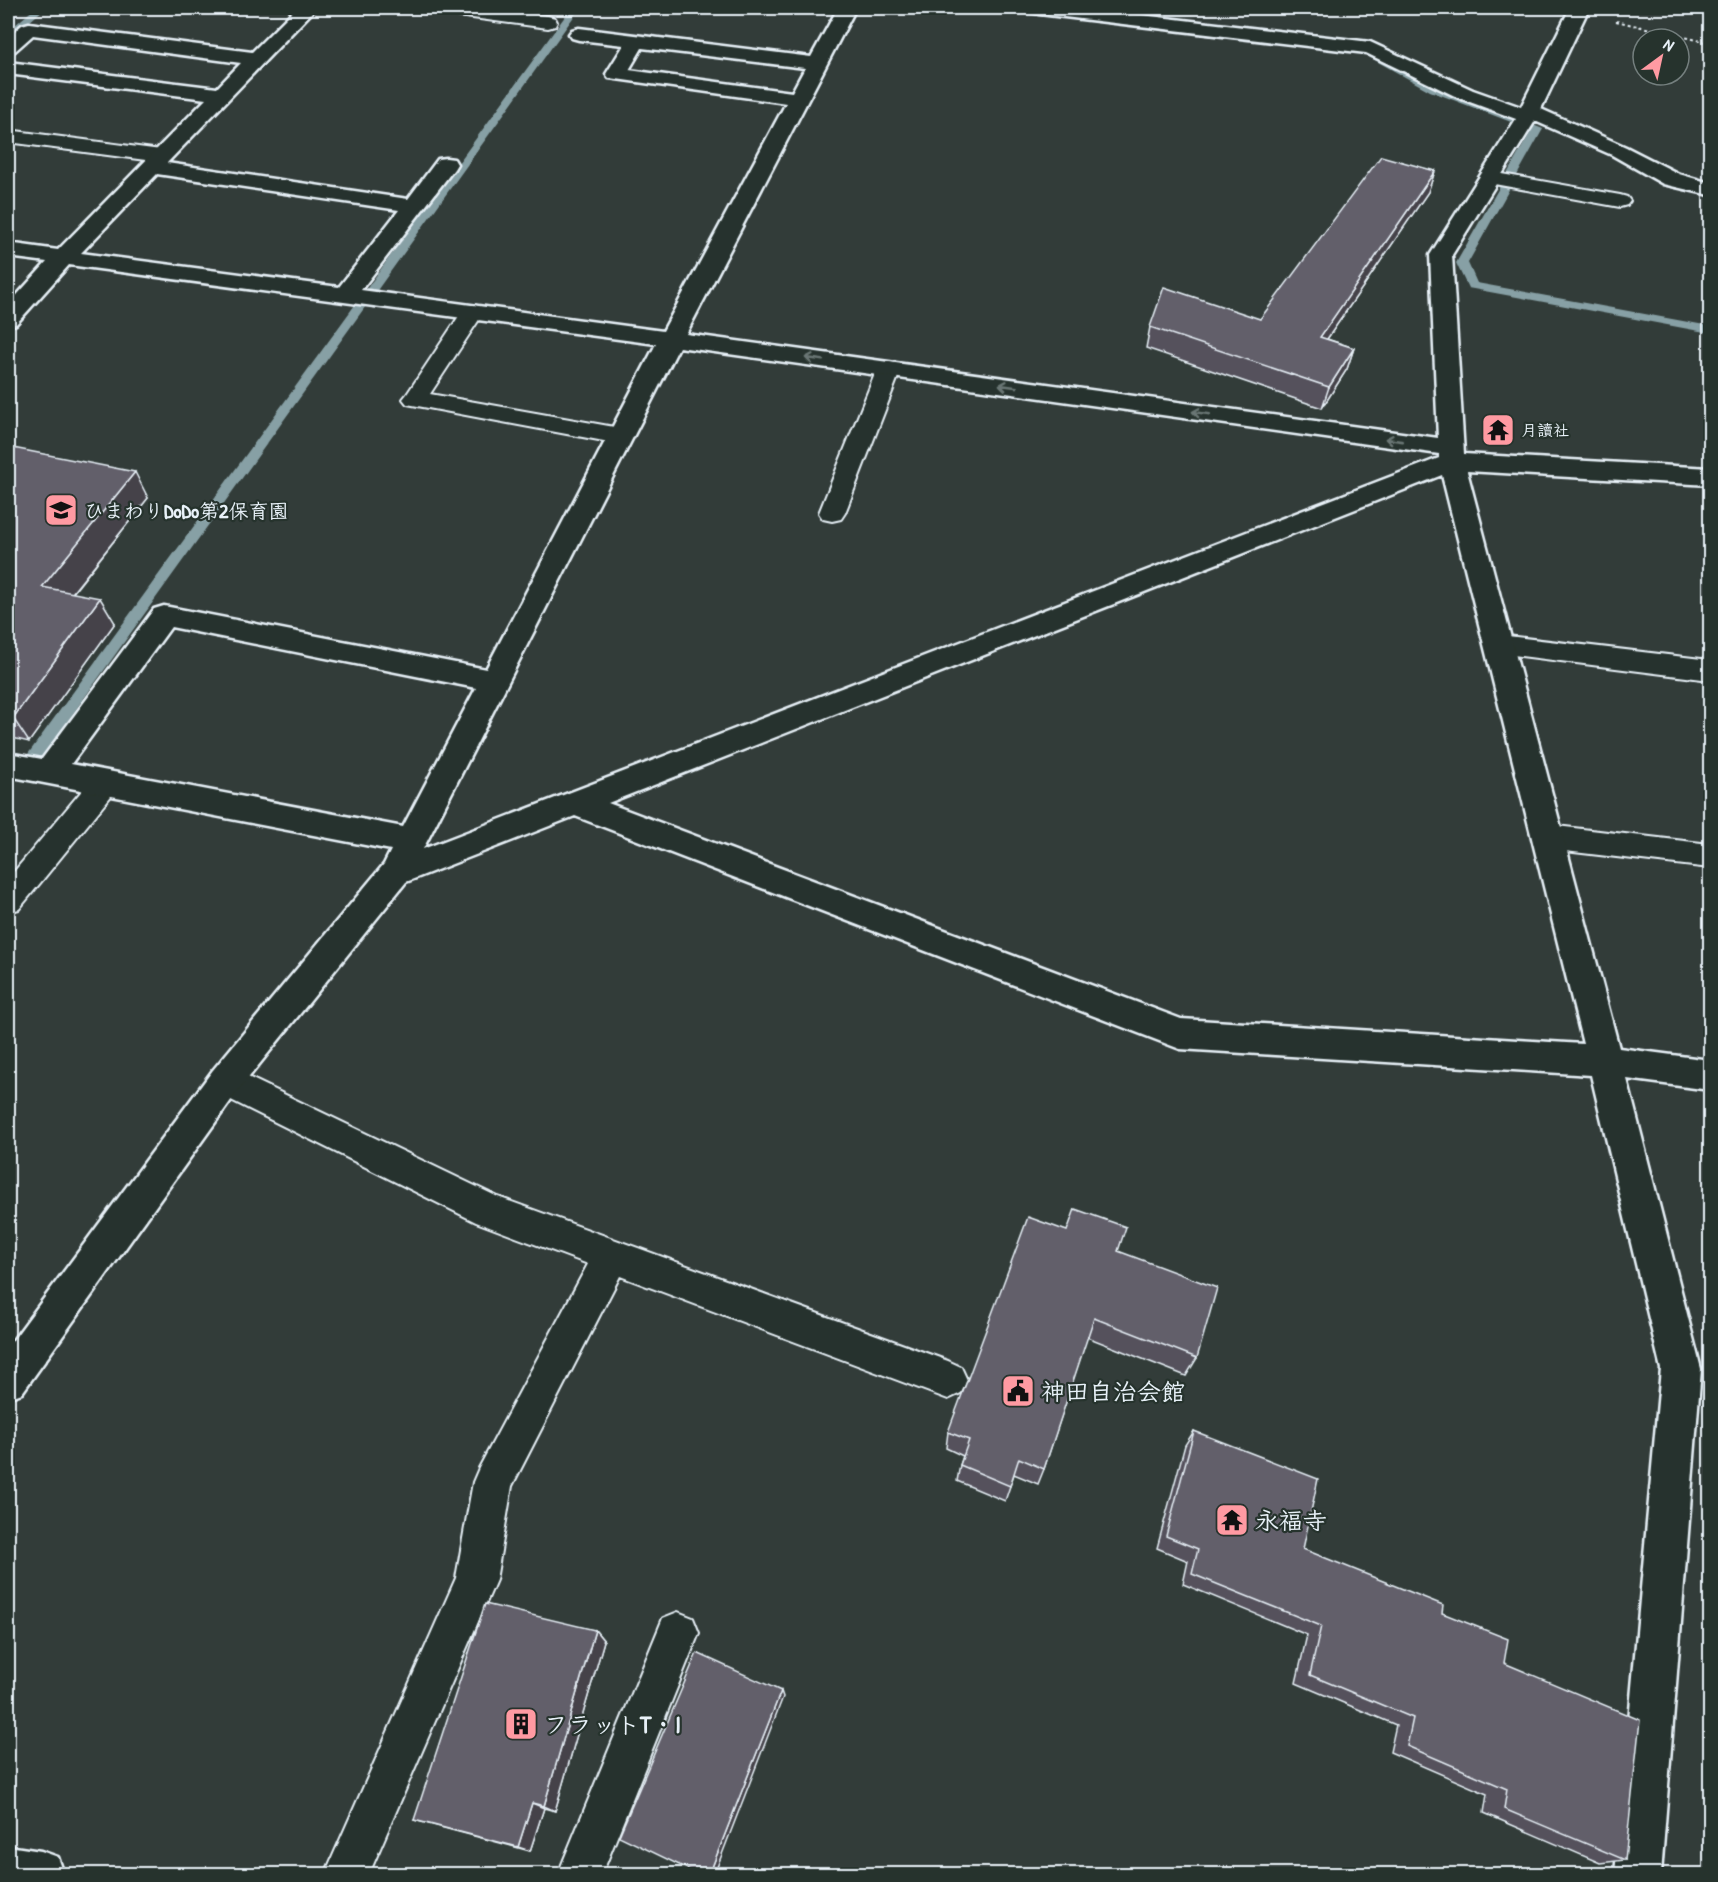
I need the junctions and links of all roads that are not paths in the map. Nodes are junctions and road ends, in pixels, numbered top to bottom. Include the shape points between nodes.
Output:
1 (306, 8) edge
2 (435, 8) edge
3 (848, 8) edge
4 (1039, 8) edge
5 (1579, 10) edge
6 (548, 22) dead end
7 (579, 34) dead end
8 (636, 41) junction
9 (8, 47) edge
10 (256, 59) junction
11 (818, 64) junction
12 (8, 68) edge
13 (221, 95) junction
14 (799, 99) junction
15 (1528, 113) junction
16 (8, 136) edge
17 (156, 162) junction
18 (446, 164) dead end
19 (1490, 178) junction
20 (1710, 189) edge
21 (1620, 201) dead end
22 (414, 206) junction
23 (8, 250) edge
24 (63, 258) junction
25 (345, 295) junction
26 (473, 312) junction
27 (8, 319) edge
28 (671, 339) junction
29 (889, 369) junction
30 (620, 436) junction
31 (1452, 455) junction
32 (1710, 476) edge
33 (832, 513) dead end
34 (1499, 645) junction
35 (1710, 670) edge
36 (493, 681) junction
37 (8, 764) edge
38 (49, 772) junction
39 (105, 783) junction
40 (574, 803) junction
41 (1548, 837) junction
42 (410, 841) junction
43 (1710, 856) edge
44 (395, 873) junction
45 (8, 900) edge
46 (1605, 1061) junction
47 (1710, 1075) edge
48 (225, 1081) junction
49 (611, 1256) junction
50 (8, 1379) edge
51 (948, 1380) dead end
52 (678, 1633) dead end
53 (8, 1869) edge
54 (41, 1875) edge
55 (347, 1875) edge
56 (580, 1875) edge
57 (1638, 1875) edge

1 - 10 street
2 - 6 lane
3 - 11 street
4 - 15 street via 1370,48 1466,94
5 - 15 street
7 - 8 street
8 - 11 street
8 - 14 street via 616,74
9 - 10 street via 29,29
10 - 13 street
11 - 14 street
12 - 13 street
13 - 17 street
14 - 28 street
15 - 19 street
15 - 20 street via 1619,151 1671,179
16 - 17 lane
17 - 22 street
17 - 24 street
18 - 22 street
19 - 21 lane
19 - 31 street via 1441,255
22 - 25 street
23 - 24 street
24 - 25 street
24 - 27 street
25 - 26 street
26 - 28 street
26 - 30 lane via 415,399
29 -> 28 street
28 - 30 street
31 -> 29 street
29 - 33 lane
30 - 36 street
31 - 32 street
31 - 34 street
31 - 40 street
34 - 35 lane
34 - 41 street
36 - 38 street via 164,616
36 - 42 street
37 - 38 street
38 - 39 street
39 - 42 street
39 - 45 lane
40 - 44 street
40 - 46 street via 1180,1034
41 - 43 lane
41 - 46 street
42 - 44 street
44 - 48 street
46 - 47 street
46 - 57 street via 1681,1369
48 - 49 lane via 488,1210
48 - 50 street
49 - 51 lane
49 - 55 lane via 493,1482 476,1580
52 - 56 lane
53 - 54 street

